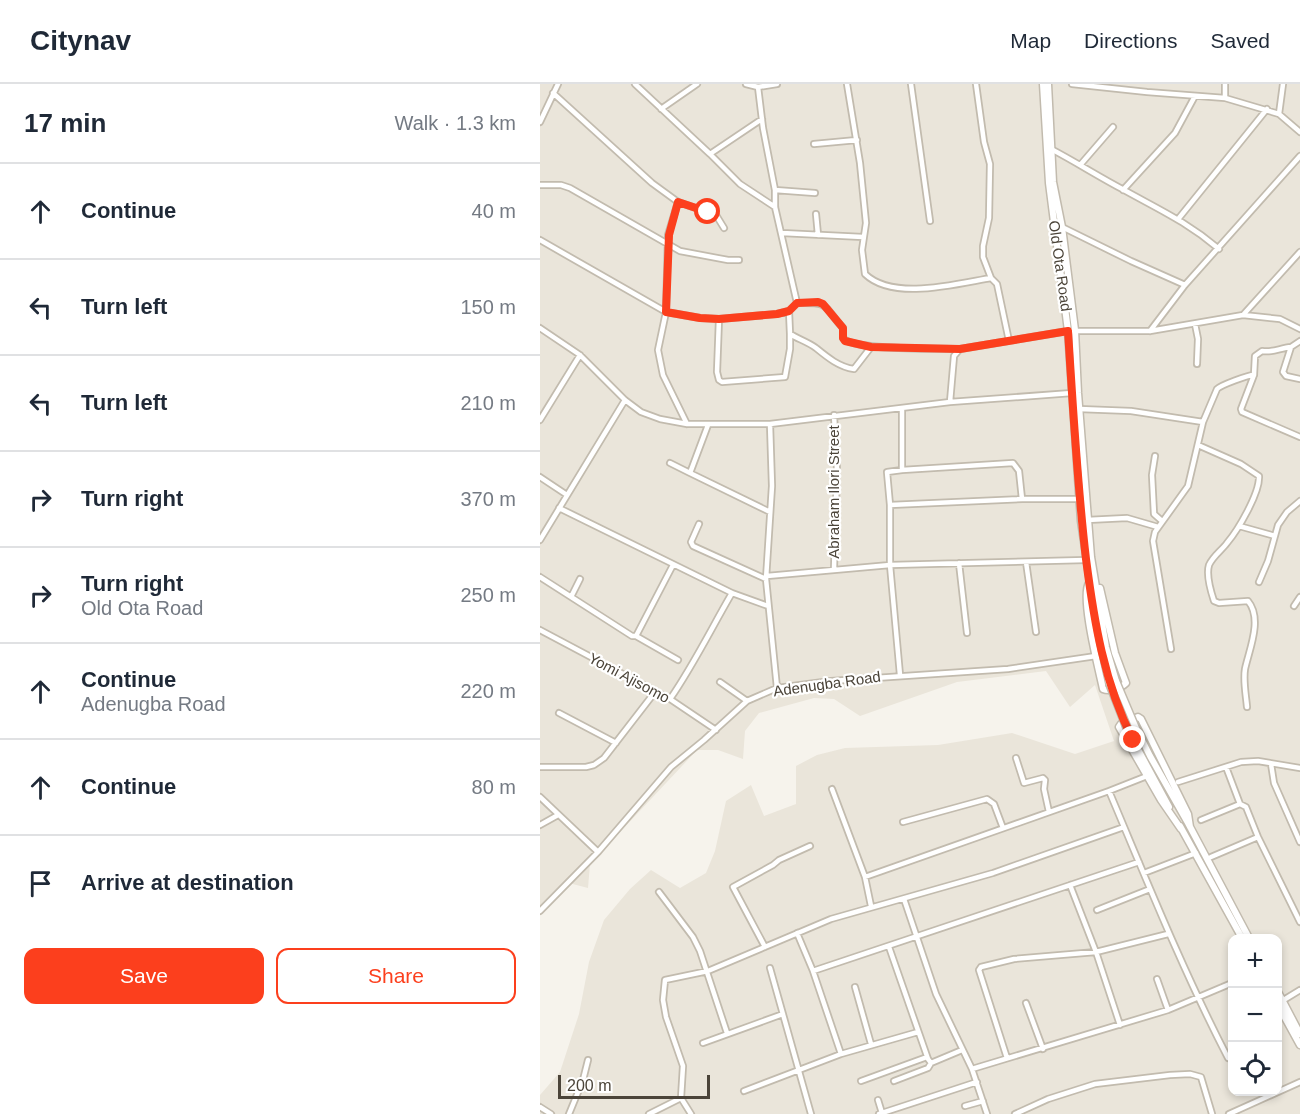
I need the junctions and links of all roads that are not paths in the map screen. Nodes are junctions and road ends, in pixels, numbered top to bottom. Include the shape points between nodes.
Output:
1 (558, 84) edge
2 (635, 84) edge
3 (697, 84) edge
4 (746, 84) edge
5 (777, 84) edge
6 (847, 84) edge
7 (911, 84) edge
8 (976, 84) edge
9 (1043, 84) edge
10 (1048, 84) edge
11 (1072, 84) edge
12 (1226, 84) edge
13 (1283, 84) edge
14 (758, 87) junction
15 (553, 93) junction
16 (1195, 96) junction
17 (1225, 98) junction
18 (662, 109) junction
19 (1267, 109) junction
20 (1279, 114) junction
21 (762, 119) junction
22 (540, 122) edge
23 (1113, 127) dead end
24 (1300, 132) edge
25 (856, 140) junction
26 (814, 144) dead end
27 (1051, 149) junction
28 (710, 153) junction
29 (1300, 156) edge
30 (1081, 164) junction
31 (540, 185) edge
32 (775, 190) junction
33 (1123, 190) junction
34 (815, 192) dead end
35 (678, 202) junction
36 (775, 207) junction
37 (816, 214) dead end
38 (1179, 218) junction
39 (930, 221) dead end
40 (1062, 227) junction
41 (724, 228) dead end
42 (782, 232) junction
43 (818, 236) junction
44 (863, 237) junction
45 (540, 240) edge
46 (668, 245) junction
47 (1219, 249) junction
48 (1300, 252) edge
49 (739, 260) dead end
50 (991, 278) junction
51 (1185, 285) junction
52 (797, 303) junction
53 (789, 311) junction
54 (666, 312) junction
55 (1243, 315) junction
56 (719, 319) junction
57 (1196, 324) junction
58 (540, 328) edge
59 (1300, 329) edge
60 (1072, 331) junction
61 (1150, 331) junction
62 (790, 334) junction
63 (1009, 341) junction
64 (1300, 341) edge
65 (871, 347) junction
66 (1291, 347) junction
67 (960, 349) junction
68 (580, 355) junction
69 (1197, 364) dead end
70 (1254, 375) junction
71 (1300, 379) edge
72 (1072, 393) junction
73 (625, 400) junction
74 (950, 402) junction
75 (1079, 408) junction
76 (902, 409) junction
77 (834, 415) junction
78 (540, 420) edge
79 (1203, 422) junction
80 (687, 424) junction
81 (770, 424) junction
82 (708, 425) junction
83 (1300, 437) edge
84 (1198, 445) junction
85 (1155, 456) dead end
86 (670, 463) dead end
87 (902, 470) junction
88 (690, 473) junction
89 (540, 477) edge
90 (567, 495) junction
91 (1022, 499) junction
92 (1080, 499) junction
93 (1300, 501) edge
94 (890, 506) junction
95 (559, 508) junction
96 (770, 512) junction
97 (1084, 521) junction
98 (1162, 521) junction
99 (699, 525) dead end
100 (1239, 526) junction
101 (1158, 527) junction
102 (1275, 536) junction
103 (540, 540) edge
104 (1086, 560) junction
105 (1026, 562) junction
106 (959, 563) junction
107 (673, 565) junction
108 (890, 565) junction
109 (834, 569) junction
110 (540, 577) edge
111 (767, 577) junction
112 (580, 579) dead end
113 (1259, 582) dead end
114 (1089, 583) junction
115 (1097, 584) junction
116 (732, 593) junction
117 (571, 597) junction
118 (1300, 597) edge
119 (768, 606) junction
120 (1294, 606) dead end
121 (540, 630) edge
122 (1036, 632) dead end
123 (968, 633) dead end
124 (636, 636) junction
125 (1171, 649) dead end
126 (1096, 656) junction
127 (678, 660) dead end
128 (900, 675) junction
129 (720, 682) dead end
130 (1113, 682) junction
131 (777, 688) junction
132 (655, 692) junction
133 (670, 699) junction
134 (747, 701) junction
135 (1247, 707) dead end
136 (559, 713) dead end
137 (716, 730) junction
138 (616, 743) junction
139 (1016, 758) dead end
140 (1271, 764) junction
141 (540, 767) edge
142 (1226, 767) junction
143 (1300, 768) edge
144 (1147, 776) junction
145 (1178, 782) dead end
146 (832, 789) dead end
147 (1109, 791) junction
148 (540, 796) edge
149 (1240, 804) junction
150 (1049, 812) junction
151 (558, 815) junction
152 (1201, 820) dead end
153 (903, 822) dead end
154 (540, 825) edge
155 (1124, 827) junction
156 (1190, 827) junction
157 (1003, 828) junction
158 (1181, 829) junction
159 (1258, 837) junction
160 (1300, 842) edge
161 (810, 846) dead end
162 (598, 852) junction
163 (1196, 853) junction
164 (1211, 857) dead end
165 (1139, 862) junction
166 (1144, 873) junction
167 (865, 877) junction
168 (1070, 885) junction
169 (1150, 889) junction
170 (659, 892) dead end
171 (904, 899) junction
172 (540, 901) edge
173 (1300, 904) edge
174 (871, 906) junction
175 (1293, 907) junction
176 (542, 909) edge
177 (1097, 910) dead end
178 (1300, 922) edge
179 (797, 933) junction
180 (1168, 934) junction
181 (1239, 934) edge
182 (1246, 934) edge
183 (915, 936) junction
184 (765, 947) junction
185 (889, 947) junction
186 (1096, 951) junction
187 (770, 968) dead end
188 (708, 971) junction
189 (813, 971) junction
190 (1157, 980) dead end
191 (1228, 985) edge
192 (855, 987) dead end
193 (1300, 990) edge
194 (1197, 999) junction
195 (1282, 1002) edge
196 (1026, 1003) dead end
197 (1282, 1006) edge
198 (1282, 1007) edge
199 (1168, 1010) junction
200 (783, 1014) junction
201 (1120, 1025) junction
202 (918, 1032) junction
203 (727, 1034) junction
204 (1300, 1034) edge
205 (704, 1042) dead end
206 (871, 1044) junction
207 (1300, 1045) edge
208 (1043, 1049) junction
209 (962, 1050) junction
210 (841, 1054) junction
211 (927, 1057) junction
212 (1007, 1058) junction
213 (1228, 1058) dead end
214 (588, 1060) dead end
215 (931, 1063) junction
216 (972, 1069) junction
217 (798, 1071) junction
218 (861, 1081) dead end
219 (894, 1082) dead end
220 (977, 1082) junction
221 (1300, 1082) edge
222 (744, 1091) dead end
223 (681, 1098) junction
224 (878, 1100) dead end
225 (983, 1101) junction
226 (965, 1106) dead end
227 (540, 1107) edge
228 (881, 1113) edge
229 (551, 1114) edge
230 (569, 1114) edge
231 (649, 1114) edge
232 (691, 1114) edge
233 (811, 1114) edge
234 (987, 1114) edge
235 (1015, 1114) edge
236 (1212, 1114) edge
237 (1229, 1114) edge

1 - 15 street
2 - 18 street
3 - 18 street
4 - 14 street
5 - 14 street
6 - 25 street
7 - 39 street
8 - 50 street via 990,164 989,218 983,257
9 - 60 street, Old Ota Road via 1048,173
10 - 27 street, Old Ota Road
11 - 16 street
12 - 17 street
13 - 20 street
14 - 21 street
15 - 22 street
15 - 35 street
16 - 17 street
16 - 33 street via 1175,133
17 - 19 street
18 - 28 street
19 - 20 street
19 - 38 street
20 - 24 street
21 - 28 street
21 - 32 street
23 - 30 street
25 - 26 street
25 - 44 street via 866,222
27 - 30 street
27 - 40 street, Old Ota Road
28 - 36 street via 740,184
29 - 47 street
30 - 33 street
31 - 46 street via 570,188
32 - 34 street
32 - 36 street
33 - 38 street
35 - 41 street via 716,215
35 - 46 street
36 - 42 street
37 - 43 street
38 - 47 street
40 - 51 street
40 - 60 street, Old Ota Road
42 - 43 street
42 - 52 street
43 - 44 street
44 - 50 street via 865,274 886,285 930,288
45 - 54 street
46 - 49 street via 689,253
46 - 54 street
47 - 51 street
48 - 55 street
50 - 63 street via 997,284
51 - 61 street
52 - 53 street
52 - 65 street via 823,304 843,328 845,341
53 - 56 street
53 - 62 street
54 - 56 street
54 - 80 street via 659,341 659,364
55 - 57 street
55 - 59 street via 1280,319
56 - 62 street via 717,372 722,382 785,377
57 - 61 street
57 - 69 street
58 - 68 street
60 - 61 street
60 - 63 street
60 - 72 street, Old Ota Road
60 - 75 street, Old Ota Road
62 - 65 street via 850,369
63 - 67 street
64 - 66 street
65 - 67 street
66 - 70 street via 1255,356
66 - 71 street via 1284,374
67 - 74 street via 954,356
68 - 73 street
68 - 78 street
70 - 79 street via 1221,385
70 - 83 street via 1242,412
72 - 74 street
72 - 92 street, Old Ota Road
73 - 80 street via 650,417
73 - 90 street
74 - 76 street
75 - 79 street
75 - 97 street, Old Ota Road
76 - 77 street
76 - 87 street
77 - 81 street
77 - 109 street, Abraham Ilori Street
79 - 84 street
80 - 82 street
81 - 82 street
81 - 96 street
82 - 88 street
84 - 98 street via 1188,486
84 - 100 street via 1259,476
85 - 98 street via 1154,514
86 - 88 street
87 - 91 street via 1013,463 1019,471
87 - 94 street via 887,472
88 - 96 street
89 - 90 street
90 - 95 street
91 - 92 street
91 - 94 street
92 - 97 street, Old Ota Road
93 - 102 street via 1281,520
94 - 108 street
95 - 103 street
95 - 107 street
96 - 111 street
97 - 101 street via 1126,518
97 - 104 street
97 - 115 street
98 - 101 street
99 - 111 street via 691,542 693,546
100 - 102 street
100 - 135 street via 1212,559 1208,571 1214,601 1248,602 1252,607 1252,645 1245,670
101 - 125 street via 1153,541
102 - 113 street
104 - 105 street
104 - 114 street
105 - 106 street
105 - 122 street
106 - 108 street
106 - 123 street
107 - 116 street
107 - 124 street
108 - 109 street
108 - 128 street
109 - 111 street
110 - 117 street
111 - 119 street
112 - 117 street
114 - 126 street via 1086,594
114 - 130 street via 1098,635
115 - 126 street via 1125,685 1109,691 1103,689
115 - 130 street
116 - 119 street
116 - 133 street
117 - 124 street
118 - 120 street
119 - 131 street
121 - 132 street, Yomi Ajisomo
124 - 127 street
126 - 128 street, Adenugba Road via 1008,669
128 - 131 street, Adenugba Road
129 - 134 street
130 - 156 street, bridge
130 - 158 street, bridge via 1127,729
131 - 134 street, Adenugba Road
132 - 133 street, Yomi Ajisomo
132 - 138 street
133 - 137 street, Yomi Ajisomo
134 - 137 street, Adenugba Road
136 - 138 street
137 - 162 street, Adenugba Road via 670,767
138 - 141 street via 594,765
139 - 150 street via 1024,783 1045,780
140 - 142 street via 1241,762
140 - 143 street
140 - 160 street via 1274,783
142 - 145 street
142 - 149 street
144 - 147 street
144 - 156 street via 1119,727 1138,717 1188,814
144 - 158 street
146 - 167 street
147 - 150 street
147 - 155 street
148 - 151 street
149 - 152 street
149 - 159 street via 1246,807
150 - 157 street
151 - 154 street
151 - 162 street
153 - 157 street via 987,799 994,804
155 - 165 street
155 - 171 street
156 - 182 street
157 - 167 street
158 - 163 street
159 - 164 street
159 - 175 street
161 - 184 street via 733,887
162 - 176 street, Adenugba Road
163 - 166 street
163 - 181 street
165 - 166 street
165 - 168 street
166 - 169 street
167 - 174 street
168 - 183 street
168 - 186 street
169 - 177 street
169 - 180 street
170 - 188 street via 693,937
171 - 174 street
171 - 183 street
172 - 176 street
173 - 175 street
174 - 179 street
175 - 178 street
179 - 184 street
179 - 189 street
180 - 186 street
180 - 194 street
183 - 185 street
183 - 209 street
184 - 188 street
185 - 189 street
185 - 202 street
186 - 201 street
186 - 212 street via 1014,959 979,969
187 - 200 street
188 - 203 street
188 - 223 street via 664,983 666,1017 683,1066
189 - 210 street
190 - 199 street
191 - 194 street
192 - 206 street
193 - 195 street
194 - 199 street
194 - 213 street
196 - 208 street
197 - 204 street
198 - 207 street
199 - 201 street
200 - 203 street
200 - 217 street
201 - 208 street
202 - 206 street
202 - 211 street
203 - 205 street
206 - 210 street
208 - 212 street
209 - 215 street
209 - 216 street
210 - 217 street
211 - 215 street
211 - 218 street
212 - 216 street
214 - 230 street
215 - 219 street via 928,1068
216 - 220 street
217 - 222 street
217 - 233 street
220 - 225 street
220 - 228 street
221 - 237 street
223 - 231 street
223 - 232 street
224 - 228 street
225 - 226 street
225 - 234 street
227 - 229 street
235 - 236 street via 1095,1083 1190,1074 1201,1077

